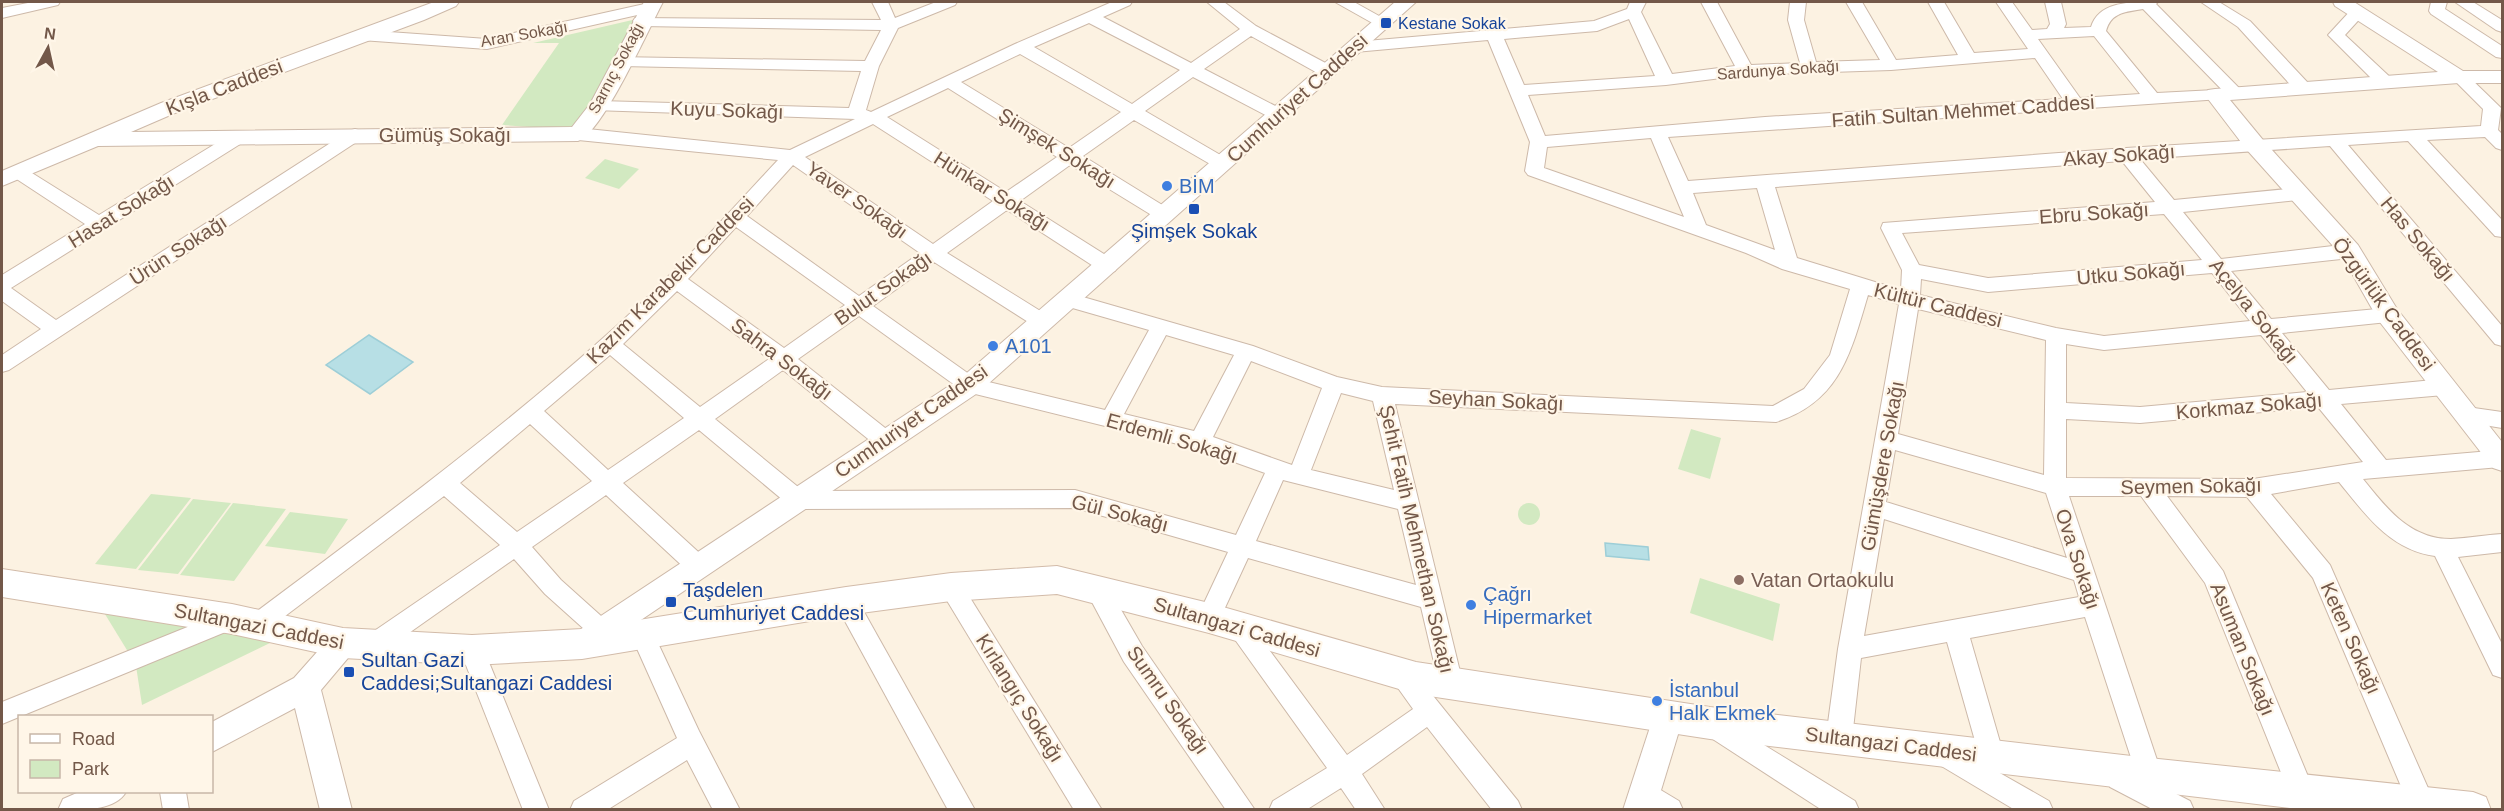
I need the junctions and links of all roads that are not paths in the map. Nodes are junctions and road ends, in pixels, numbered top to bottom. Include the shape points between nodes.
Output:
1 (52, 2) edge
2 (448, 2) edge
3 (880, 2) edge
4 (949, 2) edge
5 (1124, 2) edge
6 (1215, 2) edge
7 (1343, 2) edge
8 (1406, 2) edge
9 (1709, 2) edge
10 (1798, 2) edge
11 (1854, 2) edge
12 (1936, 2) edge
13 (2004, 2) edge
14 (2052, 2) edge
15 (2148, 2) edge
16 (2209, 2) edge
17 (2439, 2) edge
18 (2463, 2) edge
19 (2353, 5) edge
20 (1635, 7) edge
21 (648, 10) edge
22 (2, 13) edge
23 (1090, 17) junction
24 (1382, 22) junction
25 (891, 25) junction
26 (2502, 27) edge
27 (1250, 29) junction
28 (2098, 31) junction
29 (2053, 32) junction
30 (2025, 34) junction
31 (1494, 35) junction
32 (361, 36) junction
33 (1021, 47) junction
34 (1354, 47) junction
35 (2038, 53) junction
36 (2502, 53) edge
37 (1969, 59) junction
38 (621, 61) junction
39 (1891, 64) junction
40 (871, 66) junction
41 (1809, 67) junction
42 (1192, 70) junction
43 (1745, 70) junction
44 (1327, 71) junction
45 (2459, 77) junction
46 (2502, 77) edge
47 (1666, 80) junction
48 (948, 81) junction
49 (2385, 82) junction
50 (2303, 88) junction
51 (1517, 91) junction
52 (2225, 94) junction
53 (2153, 99) junction
54 (2075, 104) junction
55 (599, 106) junction
56 (2497, 108) edge
57 (1134, 111) junction
58 (855, 114) junction
59 (1279, 115) junction
60 (876, 118) junction
61 (2489, 130) junction
62 (1658, 133) junction
63 (578, 134) junction
64 (355, 135) junction
65 (2412, 135) junction
66 (239, 137) junction
67 (98, 139) junction
68 (2334, 140) junction
69 (1539, 142) junction
70 (2502, 144) edge
71 (2255, 145) junction
72 (2126, 154) junction
73 (792, 156) junction
74 (1070, 156) junction
75 (1223, 164) junction
76 (10, 176) edge
77 (1765, 183) junction
78 (1681, 188) junction
79 (2298, 194) junction
80 (1006, 200) junction
81 (2169, 207) junction
82 (1165, 215) junction
83 (735, 217) junction
84 (99, 224) junction
85 (1699, 230) junction
86 (2502, 231) edge
87 (2350, 251) junction
88 (933, 253) junction
89 (1789, 264) junction
90 (1108, 266) junction
91 (2216, 266) junction
92 (1912, 270) junction
93 (676, 280) junction
94 (2, 284) edge
95 (1861, 286) junction
96 (2, 291) edge
97 (1069, 300) junction
98 (1910, 300) junction
99 (859, 305) junction
100 (2388, 315) junction
101 (1043, 322) junction
102 (1161, 326) junction
103 (2266, 327) junction
104 (55, 329) junction
105 (2056, 335) junction
106 (2502, 339) edge
107 (610, 344) junction
108 (1246, 351) junction
109 (784, 358) junction
110 (2, 365) edge
111 (1334, 384) junction
112 (970, 385) junction
113 (2444, 387) junction
114 (1382, 394) junction
115 (2325, 399) junction
116 (2054, 410) junction
117 (531, 412) junction
118 (2467, 415) junction
119 (700, 418) junction
120 (1110, 420) junction
121 (2502, 420) edge
122 (1887, 439) junction
123 (886, 441) junction
124 (1200, 441) junction
125 (2501, 459) edge
126 (2381, 469) junction
127 (2344, 472) junction
128 (1288, 473) junction
129 (608, 482) junction
130 (445, 483) junction
131 (2055, 487) junction
132 (2147, 488) junction
133 (2253, 488) junction
134 (798, 500) junction
135 (1408, 502) junction
136 (1875, 507) junction
137 (2502, 543) edge
138 (515, 544) junction
139 (1243, 545) junction
140 (2442, 548) junction
141 (698, 566) junction
142 (2082, 573) junction
143 (18, 585) edge
144 (951, 587) junction
145 (1097, 589) junction
146 (2, 599) edge
147 (1431, 600) junction
148 (846, 601) junction
149 (2093, 605) junction
150 (244, 622) junction
151 (1224, 622) junction
152 (1956, 631) junction
153 (642, 633) junction
154 (592, 637) junction
155 (358, 644) junction
156 (1850, 648) junction
157 (472, 650) junction
158 (2502, 667) edge
159 (1400, 674) junction
160 (1451, 684) junction
161 (305, 687) junction
162 (1430, 711) junction
163 (2, 713) edge
164 (1668, 718) junction
165 (1710, 723) junction
166 (213, 737) edge
167 (1839, 738) junction
168 (692, 743) junction
169 (1936, 750) junction
170 (1991, 756) junction
171 (2102, 769) junction
172 (1344, 772) junction
173 (2149, 775) junction
174 (2301, 791) junction
175 (108, 793) edge
176 (173, 793) edge
177 (1641, 801) edge
178 (2422, 804) junction
179 (74, 810) edge
180 (176, 810) edge
181 (336, 810) edge
182 (536, 810) edge
183 (583, 810) edge
184 (727, 810) edge
185 (962, 810) edge
186 (1089, 810) edge
187 (1242, 810) edge
188 (1282, 810) edge
189 (1372, 810) edge
190 (1509, 810) edge
191 (1670, 810) edge
192 (1846, 810) edge
193 (2040, 810) edge
194 (2181, 810) edge
195 (2473, 810) edge

1 - 22 street
2 - 32 street, Kışla Caddesi
3 - 25 street
4 - 25 street
5 - 23 street, Kazım Karabekir Caddesi
6 - 27 street
7 - 24 street
8 - 24 street, Cumhuriyet Caddesi
9 - 43 street
10 - 41 street via 1796,20
11 - 39 street
12 - 37 street
13 - 30 street
14 - 29 street via 2058,24
15 - 28 street via 2106,13
15 - 52 street
16 - 50 street via 2244,24
17 - 36 street via 2437,11
18 - 26 street
19 - 45 street
19 - 49 street via 2336,35
20 - 31 street via 1597,26
20 - 47 street
21 - 25 street, Aran Sokağı
21 - 32 street, Aran Sokağı via 487,44
21 - 38 street, Sarnıç Sokağı
23 - 33 street, Kazım Karabekir Caddesi
23 - 42 street
24 - 34 street, Cumhuriyet Caddesi
25 - 40 street
27 - 42 street, Bulut Sokağı
27 - 44 street
28 - 29 street
28 - 53 street
29 - 30 street
30 - 35 street
31 - 34 street
31 - 51 street
32 - 67 street, Kışla Caddesi via 168,108
33 - 48 street, Kazım Karabekir Caddesi
33 - 57 street
34 - 44 street, Cumhuriyet Caddesi
35 - 37 street, Sardunya Sokağı
35 - 54 street
37 - 39 street, Sardunya Sokağı
38 - 40 street
38 - 55 street, Sarnıç Sokağı
39 - 41 street, Sardunya Sokağı
40 - 58 street
41 - 43 street, Sardunya Sokağı
42 - 57 street, Bulut Sokağı
42 - 59 street
43 - 47 street, Sardunya Sokağı
44 - 59 street, Cumhuriyet Caddesi
45 - 46 street, Fatih Sultan Mehmet Caddesi
45 - 49 street, Fatih Sultan Mehmet Caddesi
45 - 56 street
47 - 51 street, Sardunya Sokağı
48 - 60 street, Kazım Karabekir Caddesi
48 - 74 street, Şimşek Sokağı
49 - 50 street, Fatih Sultan Mehmet Caddesi
50 - 52 street, Fatih Sultan Mehmet Caddesi
51 - 69 street
52 - 53 street, Fatih Sultan Mehmet Caddesi
52 - 71 street, Özgürlük Caddesi
53 - 54 street, Fatih Sultan Mehmet Caddesi
54 - 62 street, Fatih Sultan Mehmet Caddesi
55 - 58 street, Kuyu Sokağı
55 - 63 street, Sarnıç Sokağı
56 - 61 street
57 - 74 street, Bulut Sokağı
57 - 75 street
58 - 60 street, Kuyu Sokağı
59 - 75 street, Cumhuriyet Caddesi
60 - 73 street, Kazım Karabekir Caddesi
60 - 80 street, Hünkar Sokağı
61 - 65 street, Akay Sokağı
61 - 70 street
62 - 69 street, Fatih Sultan Mehmet Caddesi
62 - 78 street
63 - 64 street, Gümüş Sokağı
63 - 73 street, Gümüş Sokağı
64 - 66 street, Gümüş Sokağı
64 - 104 street, Ürün Sokağı
65 - 68 street, Akay Sokağı
65 - 86 street
66 - 67 street, Gümüş Sokağı
66 - 84 street, Hasat Sokağı
67 - 76 street, Kışla Caddesi
68 - 71 street, Akay Sokağı
68 - 106 street, Has Sokağı
69 - 85 street, Kültür Caddesi via 1534,171
71 - 72 street, Akay Sokağı
71 - 79 street, Özgürlük Caddesi
72 - 77 street, Akay Sokağı
72 - 81 street, Açelya Sokağı
73 - 83 street, Kazım Karabekir Caddesi
73 - 88 street, Yaver Sokağı
74 - 80 street, Bulut Sokağı
74 - 82 street, Şimşek Sokağı
75 - 82 street, Cumhuriyet Caddesi
76 - 84 street
77 - 78 street, Akay Sokağı
77 - 89 street
78 - 85 street
79 - 81 street, Ebru Sokağı
79 - 87 street, Özgürlük Caddesi
80 - 88 street, Bulut Sokağı
80 - 90 street, Hünkar Sokağı
81 - 91 street, Açelya Sokağı
81 - 92 street, Ebru Sokağı via 1890,228
82 - 90 street, Cumhuriyet Caddesi
83 - 93 street, Kazım Karabekir Caddesi
83 - 99 street
84 - 94 street, Hasat Sokağı
85 - 89 street, Kültür Caddesi
87 - 91 street, Utku Sokağı
87 - 100 street, Özgürlük Caddesi
88 - 99 street, Bulut Sokağı
88 - 101 street, Yaver Sokağı
89 - 95 street, Kültür Caddesi
90 - 97 street, Cumhuriyet Caddesi
91 - 92 street, Utku Sokağı via 1988,285
91 - 103 street, Açelya Sokağı
92 - 98 street, Gümüşdere Sokağı
93 - 107 street, Kazım Karabekir Caddesi
93 - 109 street, Sahra Sokağı
95 - 98 street, Kültür Caddesi
95 - 114 street, Seyhan Sokağı via 1839,357 1811,395 1776,414
96 - 104 street
97 - 101 street, Cumhuriyet Caddesi
97 - 102 street, Seyhan Sokağı
98 - 105 street, Kültür Caddesi
98 - 122 street, Gümüşdere Sokağı
99 - 109 street, Bulut Sokağı
99 - 112 street
100 - 103 street, Kültür Caddesi
100 - 113 street, Özgürlük Caddesi
101 - 112 street, Cumhuriyet Caddesi
102 - 108 street, Seyhan Sokağı
102 - 120 street
103 - 105 street, Kültür Caddesi via 2103,343
103 - 115 street, Açelya Sokağı
104 - 110 street, Ürün Sokağı
105 - 116 street, Ova Sokağı
107 - 117 street, Kazım Karabekir Caddesi
107 - 119 street
108 - 111 street, Seyhan Sokağı
108 - 124 street
109 - 119 street, Bulut Sokağı
109 - 123 street, Sahra Sokağı
111 - 114 street, Seyhan Sokağı
111 - 128 street
112 - 120 street, Erdemli Sokağı
112 - 123 street, Cumhuriyet Caddesi
113 - 115 street, Korkmaz Sokağı
113 - 118 street, Özgürlük Caddesi
114 - 135 street, Şehit Fatih Mehmethan Sokağı
115 - 116 street, Korkmaz Sokağı via 2140,415
115 - 126 street, Açelya Sokağı
116 - 131 street, Ova Sokağı
117 - 129 street
117 - 130 street, Kazım Karabekir Caddesi
118 - 121 street
118 - 125 street, Özgürlük Caddesi
119 - 129 street, Bulut Sokağı
119 - 134 street
120 - 124 street, Erdemli Sokağı
122 - 131 street, Seymen Sokağı
122 - 136 street, Gümüşdere Sokağı
123 - 134 street, Cumhuriyet Caddesi
124 - 128 street, Erdemli Sokağı
125 - 126 street, Seymen Sokağı
126 - 127 street, Seymen Sokağı
127 - 133 street, Seymen Sokağı
127 - 140 street via 2393,531 2417,544
128 - 135 street, Erdemli Sokağı
128 - 139 street
129 - 138 street, Bulut Sokağı
129 - 141 street
130 - 138 street
130 - 150 street, Kazım Karabekir Caddesi
131 - 132 street, Seymen Sokağı
131 - 142 street, Ova Sokağı
132 - 133 street, Seymen Sokağı
132 - 174 street, Asuman Sokağı via 2215,578
133 - 178 street, Keten Sokağı via 2322,572
134 - 139 street, Gül Sokağı via 1075,499
134 - 141 street, Cumhuriyet Caddesi
135 - 147 street, Şehit Fatih Mehmethan Sokağı
136 - 142 street
136 - 156 street, Gümüşdere Sokağı
137 - 140 street
138 - 154 street
138 - 155 street, Bulut Sokağı
139 - 147 street, Gül Sokağı
139 - 151 street
140 - 158 street
141 - 154 street, Cumhuriyet Caddesi
142 - 149 street, Ova Sokağı
143 - 146 street
143 - 150 main road, Sultangazi Caddesi
144 - 145 main road, Sultangazi Caddesi via 1057,580
144 - 148 main road, Sultangazi Caddesi
144 - 186 street, Kırlangıç Sokağı
145 - 151 main road, Sultangazi Caddesi
145 - 187 street, Sumru Sokağı via 1133,654
147 - 160 street, Şehit Fatih Mehmethan Sokağı
148 - 153 main road, Sultangazi Caddesi
148 - 185 street
149 - 152 street
149 - 173 street, Ova Sokağı
150 - 155 main road, Sultangazi Caddesi
150 - 163 street, Kazım Karabekir Caddesi
151 - 159 main road, Sultangazi Caddesi
151 - 172 street
152 - 156 street
152 - 170 street
153 - 154 main road, Sultangazi Caddesi
153 - 168 street
154 - 157 main road, Sultangazi Caddesi
155 - 157 main road, Sultangazi Caddesi
155 - 161 street
156 - 167 street, Gümüşdere Sokağı
157 - 182 street
159 - 160 main road, Sultangazi Caddesi
159 - 162 street
160 - 164 main road, Sultangazi Caddesi
161 - 166 street
161 - 181 street
162 - 172 street
162 - 190 street
164 - 165 main road, Sultangazi Caddesi
164 - 177 street
165 - 167 main road, Sultangazi Caddesi
165 - 192 street
167 - 169 main road, Sultangazi Caddesi
168 - 183 street
168 - 184 street
169 - 170 main road, Sultangazi Caddesi
169 - 193 street
170 - 171 main road, Sultangazi Caddesi
171 - 173 main road, Sultangazi Caddesi
171 - 194 street
172 - 188 street
172 - 189 street
173 - 174 main road, Sultangazi Caddesi
174 - 178 main road, Sultangazi Caddesi
175 - 179 street
176 - 180 street
177 - 191 street
178 - 195 main road, Sultangazi Caddesi

